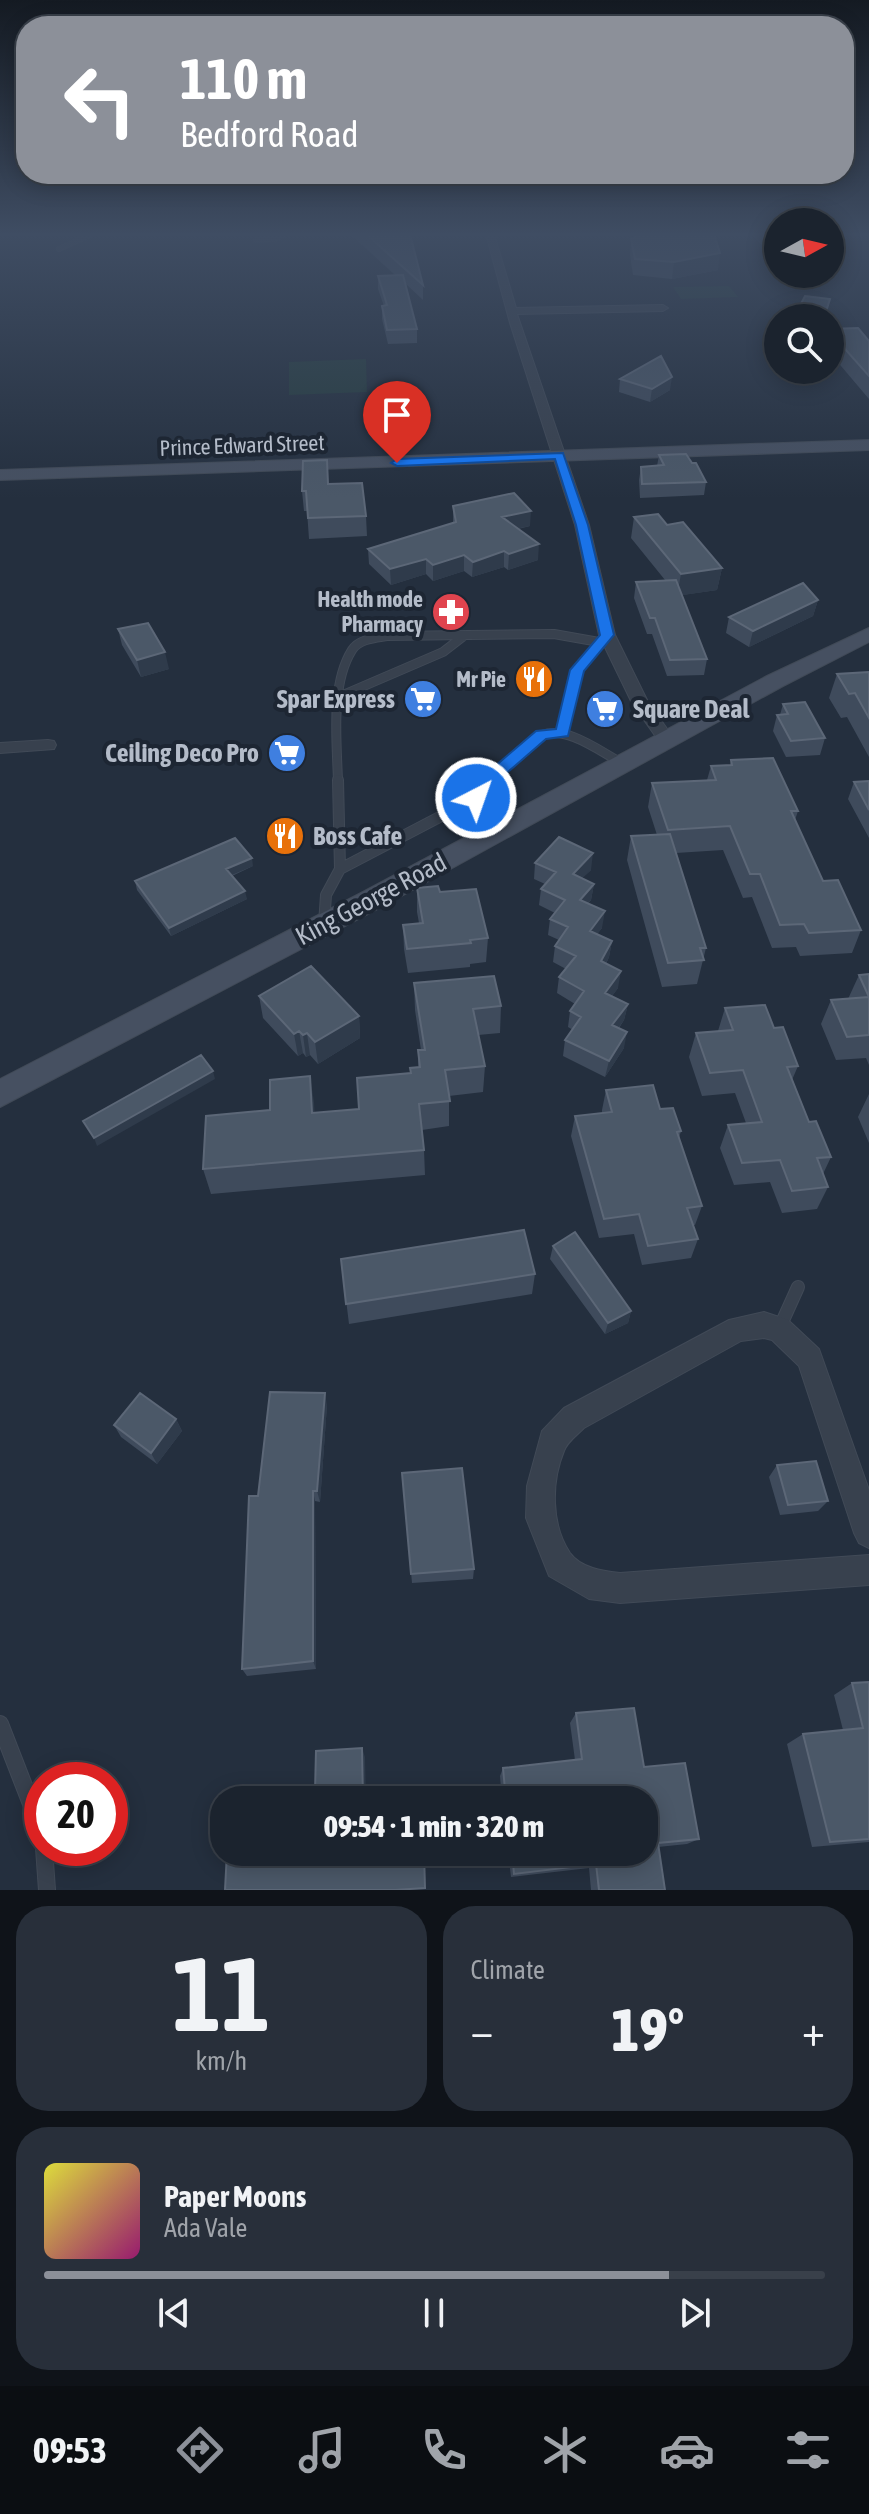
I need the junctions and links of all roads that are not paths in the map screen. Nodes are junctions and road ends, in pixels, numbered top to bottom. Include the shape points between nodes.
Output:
1 (517, 322) edge
2 (869, 445) edge
3 (559, 456) junction
4 (0, 475) edge
5 (465, 635) junction
6 (867, 638) edge
7 (603, 639) junction
8 (336, 698) junction
9 (563, 733) junction
10 (667, 740) junction
11 (48, 745) dead end
12 (0, 748) edge
13 (624, 764) junction
14 (476, 798) junction
15 (498, 832) junction
16 (340, 869) junction
17 (324, 925) junction
18 (0, 1094) edge
19 (798, 1287) dead end
20 (779, 1329) junction
21 (869, 1533) edge
22 (869, 1570) edge
23 (0, 1724) edge
24 (24, 1786) edge
25 (45, 1866) edge
26 (47, 1890) edge

1 - 3 street
2 - 3 main road, Prince Edward Street
3 - 4 main road, Prince Edward Street
3 - 7 street via 582,525
5 - 7 lane
5 - 8 lane via 443,652
5 - 8 lane via 367,639 353,648
6 - 10 main road, King George Road
7 - 9 lane via 577,670
7 - 10 street
8 - 16 lane
9 - 13 lane
9 - 14 lane via 542,735 478,789
10 - 13 main road, King George Road
11 - 12 street
13 - 15 main road, King George Road
14 - 15 lane
14 - 16 lane
15 - 17 main road, King George Road
16 - 17 lane via 328,885
17 - 18 main road, King George Road
19 - 20 lane
20 - 21 street via 810,1358
20 - 22 street via 738,1329 574,1418 552,1441 541,1486 541,1518 560,1565 589,1584 620,1588
23 - 24 lane
25 - 26 lane

